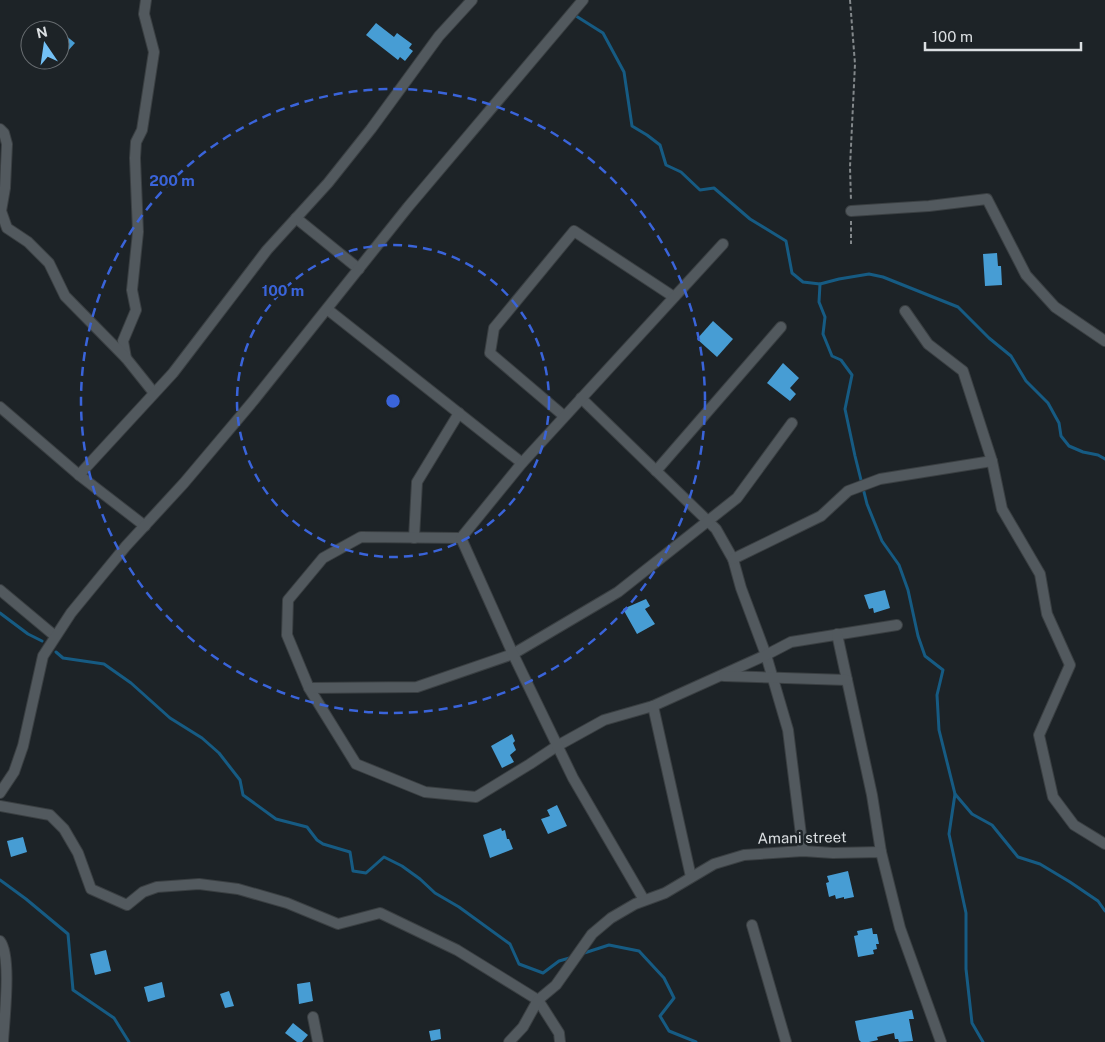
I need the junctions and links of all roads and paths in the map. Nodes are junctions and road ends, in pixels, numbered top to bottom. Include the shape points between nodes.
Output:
1 (146, 0) edge
2 (472, 0) edge
3 (583, 0) edge
4 (850, 0) edge
5 (0, 128) edge
6 (851, 211) junction
7 (296, 218) junction
8 (723, 244) dead end
9 (851, 244) dead end
10 (359, 269) junction
11 (674, 297) junction
12 (327, 309) junction
13 (904, 311) dead end
14 (781, 327) dead end
15 (1105, 341) edge
16 (126, 358) junction
17 (154, 394) junction
18 (581, 398) junction
19 (0, 407) edge
20 (459, 413) junction
21 (564, 416) junction
22 (792, 423) dead end
23 (992, 461) junction
24 (522, 463) junction
25 (656, 471) junction
26 (79, 475) junction
27 (708, 521) junction
28 (145, 526) junction
29 (414, 538) junction
30 (461, 538) junction
31 (733, 559) junction
32 (0, 590) edge
33 (897, 625) dead end
34 (837, 634) junction
35 (55, 636) junction
36 (513, 654) junction
37 (766, 655) junction
38 (721, 675) junction
39 (773, 677) junction
40 (847, 680) junction
41 (309, 688) junction
42 (653, 706) junction
43 (557, 746) junction
44 (0, 793) edge
45 (0, 806) edge
46 (1105, 844) edge
47 (803, 851) junction
48 (881, 852) junction
49 (691, 877) junction
50 (644, 900) junction
51 (752, 925) dead end
52 (0, 941) edge
53 (538, 1000) junction
54 (313, 1017) dead end
55 (4, 1042) edge
56 (318, 1042) edge
57 (509, 1042) edge
58 (560, 1042) edge
59 (786, 1042) edge
60 (941, 1042) edge

1 - 16 street via 144,14 154,52 142,130 136,142 138,232 132,290 136,310 123,341
2 - 7 street via 439,36 371,129
3 - 10 street
4 - 6 path via 855,64
5 - 16 street via 7,144 1,211 7,228 28,242 49,263 65,296
6 - 9 path
6 - 15 street via 987,199 1026,275 1055,307
7 - 10 street
7 - 17 street
8 - 11 street
10 - 12 street
11 - 18 street
11 - 21 street via 574,232 494,328 490,352
12 - 20 street
12 - 28 street via 254,400
13 - 23 street via 928,344 963,371
14 - 25 street
16 - 17 street
17 - 26 street
18 - 21 street
18 - 25 street
19 - 26 street
20 - 24 street
20 - 29 street via 417,482
21 - 24 street
22 - 27 street via 737,498
23 - 31 street via 880,480 848,491 821,516
23 - 46 street via 1002,509 1040,574 1047,614 1070,665 1039,735 1053,797 1074,825
24 - 30 street
25 - 27 street
26 - 28 street
27 - 31 street
27 - 36 street via 618,592
28 - 35 street
29 - 30 street
29 - 41 street via 361,537 323,558 288,600 287,635
30 - 36 street
31 - 37 street
32 - 35 street
33 - 34 street
34 - 37 street via 791,642
34 - 40 street
35 - 44 street via 43,656 24,746 14,772
36 - 41 street via 417,687
36 - 43 street
37 - 38 street
37 - 39 street
38 - 39 street
38 - 42 street
39 - 40 street
39 - 47 street via 788,730
40 - 48 street
41 - 43 street via 356,764 425,792 476,797
42 - 43 street via 604,720
42 - 49 street
43 - 50 street
45 - 53 street via 50,814 64,829 78,853 91,889 127,905 143,892 157,887 200,884 238,889 287,903 338,924 380,913 457,950
47 - 48 street, Amani street
47 - 49 street, Amani street via 744,855 714,864
48 - 60 street via 900,928
49 - 50 street, Amani street via 665,893
50 - 53 street, Amani street via 611,918 592,934 556,985
51 - 59 street
52 - 55 street via 7,969
53 - 57 street, Amani street via 524,1027
53 - 58 street via 559,1033
54 - 56 street

